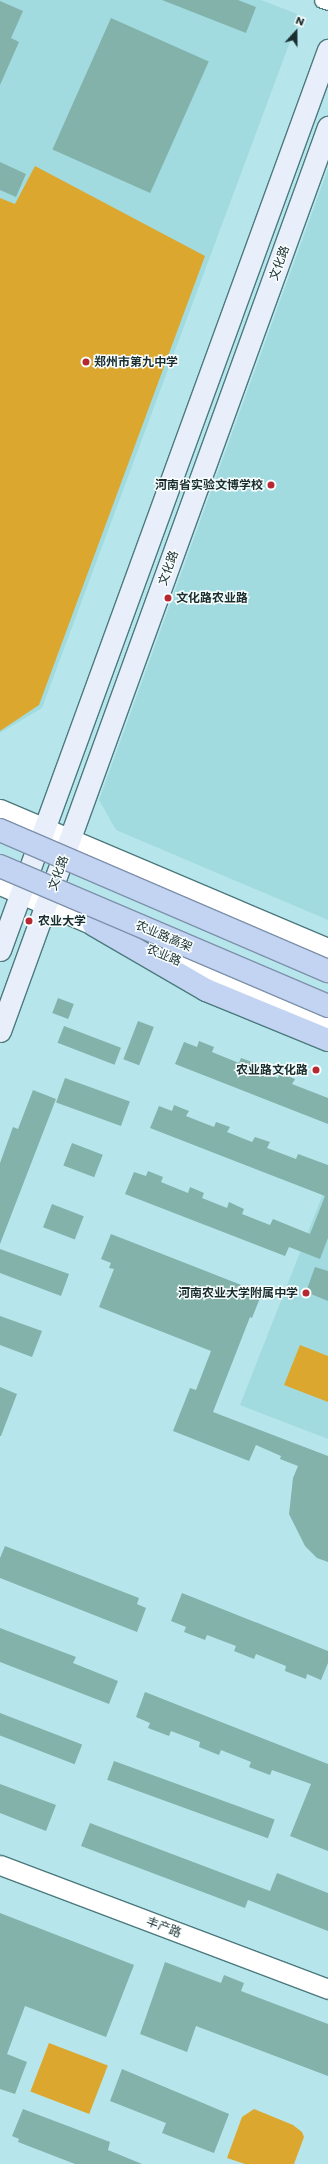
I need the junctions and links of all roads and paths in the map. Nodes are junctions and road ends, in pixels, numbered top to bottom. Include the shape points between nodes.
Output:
1 (322, 0) edge
2 (328, 2) edge
3 (328, 50) edge
4 (328, 127) edge
5 (0, 809) edge
6 (44, 827) junction
7 (0, 830) edge
8 (70, 838) junction
9 (0, 866) edge
10 (0, 885) edge
11 (20, 893) junction
12 (46, 904) junction
13 (94, 925) junction
14 (328, 948) edge
15 (0, 950) edge
16 (328, 971) edge
17 (328, 1006) edge
18 (328, 1026) edge
19 (0, 1031) edge
20 (328, 1040) edge
21 (0, 1865) edge
22 (328, 1989) edge

1 - 2 street
3 - 6 main road
4 - 8 main road, 文化路
5 - 6 street
6 - 8 street
6 - 11 main road
7 - 16 highway, bridge
8 - 12 main road, 文化路
8 - 14 street
9 - 17 highway, 农业路高架, bridge
10 - 11 street, 农业路
11 - 12 street, 农业路
11 - 15 main road
12 - 13 street, 农业路
12 - 19 main road, 文化路
13 - 18 street, 农业路
13 - 20 highway via 206,990
21 - 22 street, 丰产路

